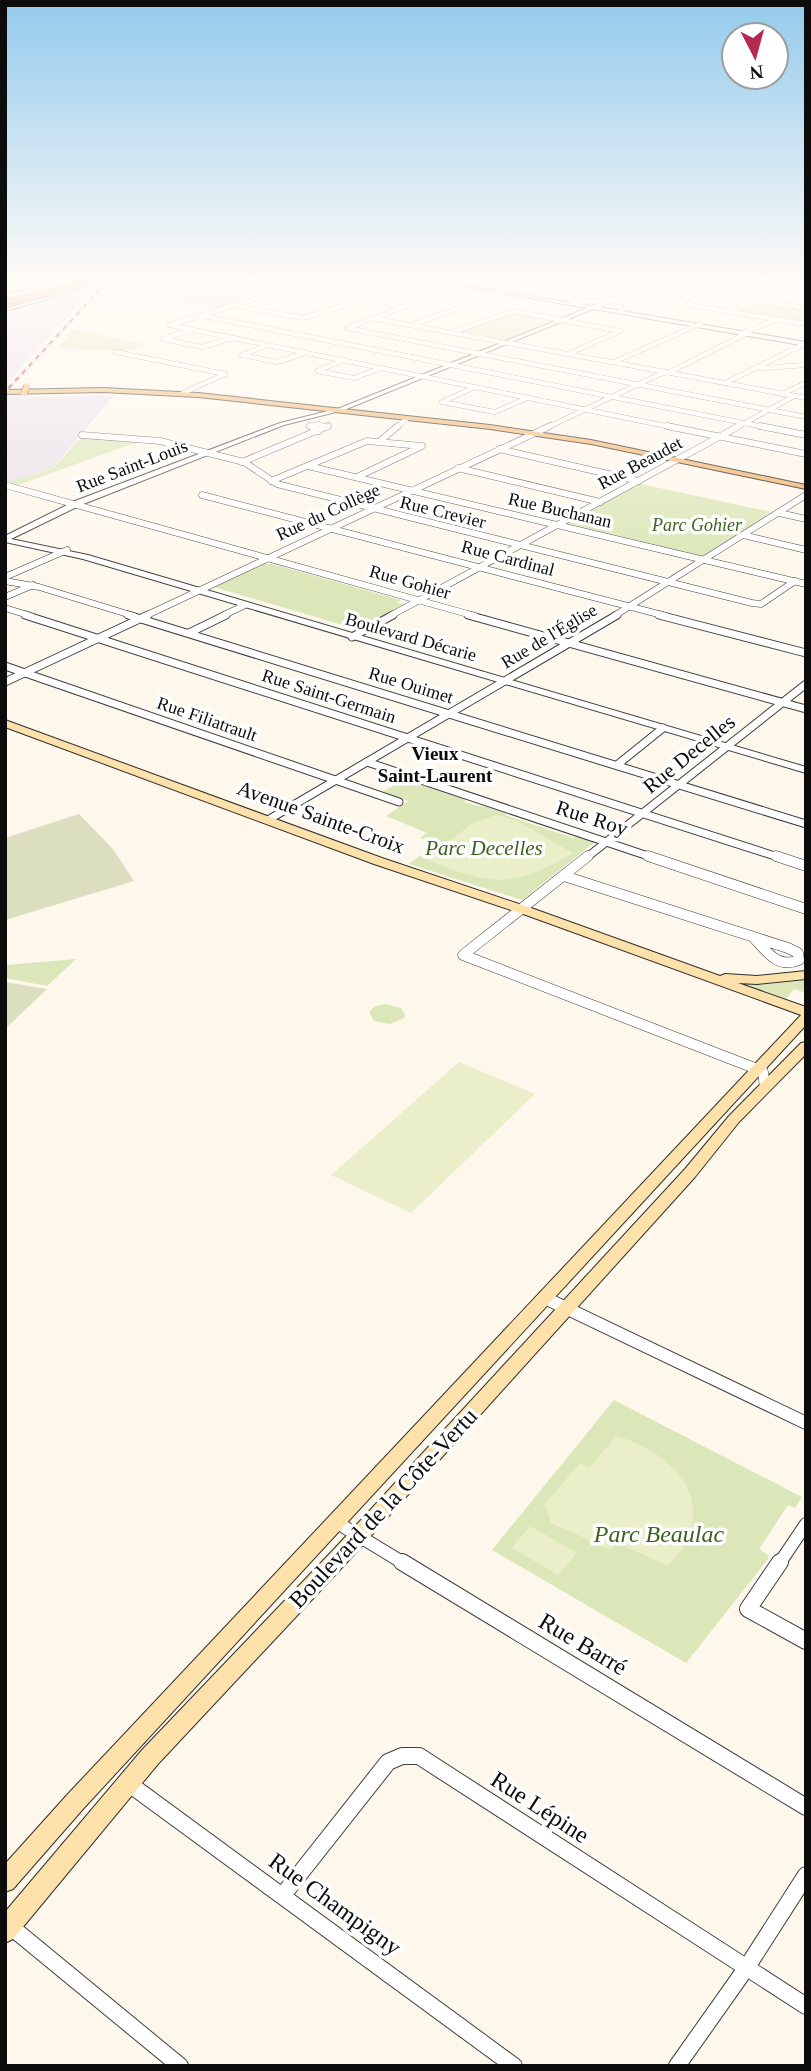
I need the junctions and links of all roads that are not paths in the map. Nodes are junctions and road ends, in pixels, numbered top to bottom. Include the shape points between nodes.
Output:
1 (220, 377) edge
2 (422, 377) joint
3 (509, 377) edge
4 (599, 377) edge
5 (654, 377) edge
6 (689, 377) edge
7 (738, 377) edge
8 (724, 383) junction
9 (806, 383) edge
10 (638, 384) junction
11 (475, 387) junction
12 (159, 389) junction
13 (5, 390) edge
14 (186, 393) junction
15 (782, 394) junction
16 (794, 396) junction
17 (611, 397) junction
18 (527, 398) junction
19 (805, 398) edge
20 (272, 404) junction
21 (584, 410) junction
22 (770, 410) junction
23 (337, 411) junction
24 (806, 417) edge
25 (406, 419) junction
26 (299, 420) junction
27 (745, 424) junction
28 (273, 428) junction
29 (318, 430) dead end
30 (537, 431) junction
31 (82, 435) dead end
32 (806, 436) edge
33 (720, 437) junction
34 (381, 440) junction
35 (499, 449) junction
36 (209, 454) junction
37 (806, 454) edge
38 (681, 459) junction
39 (242, 462) junction
40 (308, 466) junction
41 (458, 468) junction
42 (357, 477) junction
43 (271, 481) junction
44 (640, 481) junction
45 (5, 485) edge
46 (806, 485) edge
47 (414, 489) junction
48 (202, 495) dead end
49 (806, 495) edge
50 (600, 502) junction
51 (73, 505) junction
52 (372, 509) junction
53 (779, 513) junction
54 (806, 519) edge
55 (559, 524) junction
56 (331, 528) junction
57 (743, 535) junction
58 (7, 537) edge
59 (521, 546) junction
60 (806, 550) edge
61 (64, 551) junction
62 (266, 559) junction
63 (706, 559) junction
64 (481, 568) junction
65 (5, 579) edge
66 (795, 581) junction
67 (669, 582) junction
68 (806, 584) edge
69 (33, 585) junction
70 (201, 590) junction
71 (5, 597) edge
72 (418, 601) junction
73 (245, 605) junction
74 (630, 607) junction
75 (5, 608) edge
76 (140, 618) junction
77 (189, 633) junction
78 (355, 635) junction
79 (98, 638) junction
80 (568, 643) junction
81 (806, 653) edge
82 (5, 666) edge
83 (24, 673) junction
84 (507, 680) junction
85 (5, 681) edge
86 (806, 684) edge
87 (782, 702) junction
88 (806, 709) edge
89 (449, 713) junction
90 (5, 723) edge
91 (663, 728) junction
92 (407, 737) junction
93 (728, 745) junction
94 (367, 762) junction
95 (617, 765) junction
96 (806, 768) edge
97 (335, 780) junction
98 (679, 784) junction
99 (399, 802) dead end
100 (643, 813) junction
101 (268, 820) junction
102 (806, 824) edge
103 (607, 842) junction
104 (806, 866) edge
105 (564, 876) junction
106 (521, 909) junction
107 (806, 909) edge
108 (754, 938) dead end
109 (703, 975) junction
110 (806, 975) edge
111 (806, 1015) edge
112 (806, 1046) edge
113 (757, 1069) junction
114 (765, 1087) junction
115 (545, 1298) junction
116 (566, 1309) junction
117 (806, 1423) edge
118 (336, 1522) junction
119 (806, 1524) edge
120 (359, 1535) junction
121 (806, 1641) edge
122 (127, 1783) junction
123 (806, 1807) edge
124 (806, 1875) edge
125 (5, 1881) edge
126 (283, 1895) junction
127 (6, 1925) edge
128 (747, 1967) junction
129 (806, 2006) edge
130 (180, 2066) edge
131 (514, 2066) edge
132 (677, 2066) edge

1 - 14 street
2 - 11 street
2 - 23 street, Rue Saint-Louis
3 - 17 street
4 - 10 street
5 - 10 street, Rue du Collège
6 - 8 street
7 - 8 street
8 - 15 street
9 - 15 street
10 - 17 street, Rue du Collège
10 - 22 street
11 - 18 street
11 - 18 street via 442,402 495,412
12 - 13 main road
12 - 14 main road
12 - 14 main road via 46,382 26,389
13 - 14 main road
14 - 20 main road
14 - 23 main road
15 - 16 street
16 - 19 street
16 - 22 street, Rue Beaudet
17 - 21 street, Rue du Collège
17 - 27 street
18 - 21 street
20 - 23 main road
20 - 26 main road
21 - 30 street, Rue du Collège
21 - 33 street
22 - 24 street
22 - 27 street, Rue Beaudet
23 - 25 main road
23 - 26 street, Rue Saint-Louis
23 - 28 street, Rue Saint-Louis
23 - 30 main road
25 - 30 main road
25 - 34 street
26 - 28 street, Rue Saint-Louis
27 - 32 street
27 - 33 street, Rue Beaudet
28 - 36 street, Rue Saint-Louis
29 - 39 street
30 - 35 street, Rue du Collège
30 - 38 main road
31 - 36 street, Rue Crevier via 150,439
33 - 37 street
33 - 38 street, Rue Beaudet
34 - 40 street via 365,441
34 - 42 street via 422,446
35 - 41 street, Rue du Collège
35 - 44 street
36 - 39 street, Rue Crevier
36 - 51 street, Rue Saint-Louis
38 - 44 street, Rue Beaudet
38 - 46 main road
39 - 43 street, Rue Crevier
40 - 42 street, Rue Buchanan
40 - 43 street
41 - 47 street, Rue du Collège
41 - 50 street
42 - 47 street, Rue Buchanan
43 - 52 street, Rue Crevier
44 - 50 street, Rue Beaudet
45 - 51 street, Rue Gohier
47 - 52 street, Rue du Collège
47 - 55 street, Rue Buchanan
48 - 56 street, Rue Cardinal
49 - 53 street, Rue de l'Église
50 - 55 street, Rue Beaudet
51 - 58 street, Rue Saint-Louis
51 - 62 street, Rue Gohier
52 - 56 street, Rue du Collège
52 - 59 street, Rue Crevier
53 - 54 street
53 - 57 street, Rue de l'Église
55 - 59 street, Rue Beaudet
55 - 63 street, Rue Buchanan
56 - 62 street, Rue du Collège
56 - 64 street, Rue Cardinal
57 - 60 street
57 - 63 street, Rue de l'Église
58 - 61 street, Boulevard Décarie
59 - 64 street, Rue Beaudet
59 - 67 street, Rue Crevier
61 - 65 street
61 - 70 street, Boulevard Décarie
62 - 70 street, Rue du Collège
62 - 72 street, Rue Gohier
63 - 66 street, Rue Buchanan
63 - 67 street, Rue de l'Église
64 - 72 street, Rue Beaudet
64 - 74 street, Rue Cardinal
65 - 69 street, Rue Ouimet
66 - 67 street, Rue Crevier via 761,604
66 - 68 street, Rue Buchanan
67 - 74 street, Rue de l'Église
69 - 71 street
69 - 76 street, Rue Ouimet
70 - 73 street, Boulevard Décarie
70 - 76 street, Rue du Collège
70 - 78 street, Boulevard Décarie
72 - 78 street, Rue Beaudet
72 - 80 street, Rue Gohier
73 - 77 street
73 - 78 street, Boulevard Décarie
74 - 80 street, Rue de l'Église
74 - 81 street, Rue Cardinal
75 - 79 street, Rue Saint-Germain
76 - 77 street, Rue Ouimet
76 - 79 street, Rue du Collège
77 - 89 street, Rue Ouimet
78 - 84 street, Boulevard Décarie
79 - 83 street, Rue du Collège
79 - 92 street, Rue Saint-Germain
80 - 84 street, Rue de l'Église
80 - 87 street, Rue Gohier
82 - 83 street, Rue Filiatrault
83 - 85 street, Rue du Collège
83 - 97 street, Rue Filiatrault
84 - 89 street, Rue de l'Église
84 - 91 street, Boulevard Décarie
84 - 93 street, Boulevard Décarie
86 - 87 street, Rue Decelles
87 - 88 street, Rue Gohier
87 - 93 street, Rue Decelles
89 - 92 street, Rue de l'Église
89 - 95 street, Rue Ouimet
90 - 101 main road, Avenue Sainte-Croix
91 - 93 street, Boulevard Décarie
91 - 95 street
92 - 94 street, Rue de l'Église
92 - 100 street, Rue Saint-Germain
93 - 96 street, Boulevard Décarie
93 - 98 street, Rue Decelles
94 - 97 street, Rue de l'Église
94 - 103 street, Rue Roy
95 - 98 street, Rue Ouimet
97 - 99 street, Rue Filiatrault
97 - 101 street, Rue de l'Église
98 - 100 street, Rue Decelles
98 - 102 street, Rue Ouimet
100 - 103 street, Rue Decelles
100 - 104 street, Rue Saint-Germain
101 - 106 main road, Avenue Sainte-Croix
103 - 105 street, Rue Decelles
103 - 107 street, Rue Roy
105 - 106 street, Rue Decelles
105 - 108 street
106 - 109 main road, Avenue Sainte-Croix
106 - 113 street, Rue Decelles via 463,956
109 - 110 main road, Avenue Sainte-Croix via 745,980
109 - 111 main road, Avenue Sainte-Croix
111 - 113 main road, Boulevard de la Côte-Vertu
112 - 114 main road, Boulevard de la Côte-Vertu
113 - 114 street
113 - 115 main road, Boulevard de la Côte-Vertu
114 - 116 main road, Boulevard de la Côte-Vertu
115 - 116 street
115 - 118 main road, Boulevard de la Côte-Vertu
116 - 117 street
116 - 120 main road, Boulevard de la Côte-Vertu
118 - 120 street, Rue Barré
118 - 125 main road, Boulevard de la Côte-Vertu
119 - 121 street via 748,1609
120 - 122 main road, Boulevard de la Côte-Vertu
120 - 123 street, Rue Barré
122 - 126 street, Rue Champigny
122 - 127 main road, Boulevard de la Côte-Vertu
124 - 128 street
126 - 128 street, Rue Lépine via 388,1762 419,1756
126 - 131 street, Rue Champigny
127 - 130 street
128 - 129 street, Rue Lépine
128 - 132 street

